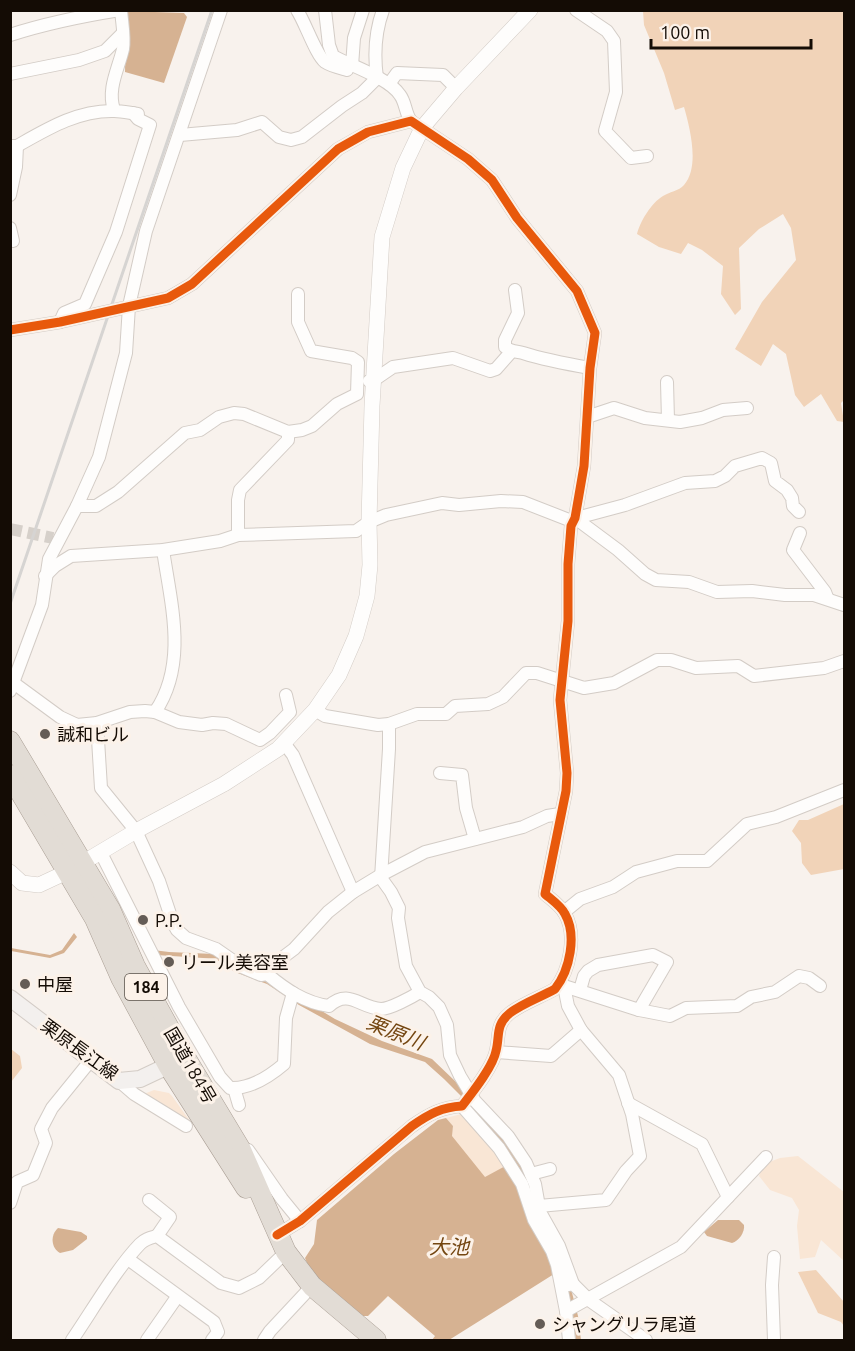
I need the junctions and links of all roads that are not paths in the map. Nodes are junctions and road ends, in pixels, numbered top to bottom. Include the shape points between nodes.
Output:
1 (121, 10) edge
2 (220, 10) edge
3 (297, 10) edge
4 (325, 10) edge
5 (363, 10) edge
6 (383, 10) edge
7 (530, 10) edge
8 (576, 10) edge
9 (122, 34) junction
10 (10, 35) edge
11 (354, 67) junction
12 (10, 74) edge
13 (377, 78) junction
14 (389, 84) junction
15 (456, 88) junction
16 (114, 110) junction
17 (416, 125) junction
18 (180, 135) junction
19 (14, 146) edge
20 (647, 156) dead end
21 (10, 195) edge
22 (10, 228) edge
23 (13, 241) dead end
24 (515, 290) dead end
25 (298, 294) dead end
26 (129, 306) junction
27 (60, 322) junction
28 (10, 330) edge
29 (511, 352) junction
30 (590, 368) junction
31 (374, 380) junction
32 (667, 382) dead end
33 (357, 383) junction
34 (747, 408) dead end
35 (587, 417) junction
36 (668, 420) junction
37 (288, 432) junction
38 (76, 506) junction
39 (799, 512) dead end
40 (575, 518) junction
41 (369, 522) junction
42 (800, 533) dead end
43 (238, 535) junction
44 (163, 550) junction
45 (45, 576) junction
46 (827, 597) junction
47 (844, 605) edge
48 (844, 661) edge
49 (562, 682) junction
50 (13, 687) edge
51 (286, 695) dead end
52 (315, 710) junction
53 (155, 712) junction
54 (98, 723) junction
55 (389, 724) junction
56 (260, 740) junction
57 (10, 741) edge
58 (284, 743) junction
59 (268, 756) junction
60 (440, 773) dead end
61 (10, 774) edge
62 (844, 790) edge
63 (560, 814) junction
64 (136, 831) junction
65 (475, 839) junction
66 (101, 853) junction
67 (76, 867) junction
68 (10, 872) edge
69 (381, 874) junction
70 (353, 892) junction
71 (564, 912) junction
72 (267, 974) junction
73 (562, 985) junction
74 (820, 986) dead end
75 (580, 990) junction
76 (420, 992) junction
77 (292, 997) junction
78 (14, 1004) edge
79 (639, 1010) junction
80 (581, 1030) junction
81 (496, 1052) junction
82 (91, 1060) junction
83 (177, 1062) junction
84 (119, 1081) junction
85 (234, 1088) junction
86 (467, 1099) junction
87 (628, 1103) junction
88 (239, 1105) dead end
89 (186, 1126) dead end
90 (241, 1150) junction
91 (766, 1157) dead end
92 (550, 1169) dead end
93 (531, 1174) junction
94 (728, 1197) junction
95 (149, 1200) dead end
96 (10, 1203) edge
97 (539, 1206) junction
98 (300, 1221) junction
99 (157, 1236) junction
100 (282, 1244) junction
101 (774, 1257) dead end
102 (128, 1259) junction
103 (568, 1285) junction
104 (312, 1286) junction
105 (177, 1297) junction
106 (589, 1300) junction
107 (571, 1309) junction
108 (72, 1341) edge
109 (147, 1341) edge
110 (212, 1341) edge
111 (264, 1341) edge
112 (376, 1341) edge
113 (569, 1341) edge
114 (646, 1341) edge
115 (774, 1341) edge

1 - 9 street
1 - 10 street via 60,20
2 - 18 street
3 - 11 street via 321,58 354,72
4 - 11 street via 333,56
5 - 11 street via 354,38
6 - 13 street via 376,46
7 - 15 street
8 - 20 street via 607,31 614,41 616,92 605,131 630,158
9 - 12 street via 105,51
9 - 16 street via 123,47 111,100
11 - 13 street
13 - 14 street
13 - 18 street via 302,137 279,137 262,122 237,130
14 - 15 street via 397,73 443,75
14 - 17 street via 406,104 407,115
15 - 17 street
16 - 19 street via 58,122
16 - 27 street via 135,114 150,125 116,232 85,304 64,313
17 - 26 street via 368,132 338,149 192,284 168,298
17 - 30 street via 492,180 517,218 577,291 595,333
17 - 31 street via 382,237
18 - 26 street via 146,231
19 - 21 street via 16,167
22 - 23 street
24 - 29 street via 518,313 505,340 505,347
25 - 33 street via 298,322 311,351 358,362
26 - 27 street
26 - 38 street via 124,363 99,457
27 - 28 street
29 - 30 street
29 - 31 street via 490,371 453,358 393,368
30 - 35 street
31 - 33 street
31 - 41 street
32 - 36 street
33 - 37 street via 357,394 337,404 312,426
34 - 36 street via 680,422
35 - 36 street via 614,408 645,418
35 - 40 street
37 - 38 street via 244,414 219,417 200,430 185,433 111,497 96,506
37 - 43 street via 288,440 240,490
38 - 45 street via 55,539
39 - 40 street via 787,490 775,480 771,463 762,458 735,465 715,481 685,483
40 - 41 street via 569,520 523,502 501,501 442,503
40 - 46 street via 656,580 688,582 717,592
40 - 49 street via 571,526
41 - 43 street via 356,531
41 - 52 street via 367,596 357,636 339,675
42 - 46 street via 793,550
43 - 44 street
44 - 45 street via 71,556
44 - 53 street via 175,647 171,681
45 - 50 street via 42,605
46 - 47 street
48 - 49 street via 824,668 754,676 738,666 696,668 657,660 600,687 584,688
49 - 55 street via 526,673 503,697 488,704 455,706 446,714 417,714
49 - 63 street via 567,773
50 - 54 street via 60,717 77,724
51 - 56 street via 290,712
52 - 55 street via 325,716
52 - 58 street
53 - 54 street via 130,712
53 - 56 street via 179,722 226,724
54 - 64 street via 101,788
55 - 69 street
56 - 59 street
57 - 67 highway, 国道184号 / 184
58 - 59 street
58 - 70 street via 293,755
59 - 64 street
60 - 65 street via 462,775
61 - 67 highway, 国道184号 / 184
62 - 71 street via 747,824 707,861 677,861 636,872 613,887 580,899
63 - 65 street
63 - 71 street via 545,894
64 - 66 street
64 - 72 street via 177,930 242,967
65 - 69 street via 424,852
66 - 67 street
66 - 85 street via 179,1007 220,1077
67 - 68 street via 39,885 22,883
67 - 83 highway, 国道184号 / 184 via 121,978
69 - 70 street
69 - 76 street via 399,908 406,966
70 - 72 street
71 - 73 street via 571,930 571,945
72 - 77 street
73 - 75 street
73 - 80 street
73 - 81 street via 510,1013 497,1034
74 - 79 street via 799,976 775,992 751,997 737,1006 686,1008 670,1016
75 - 79 street
75 - 79 street via 584,976 598,965 653,955 667,962
76 - 77 street via 385,1009 348,998 329,1006
76 - 86 street via 439,1007 447,1025 453,1066
77 - 85 street via 286,1018 284,1064 251,1084
78 - 82 main road, 栗原長江線
80 - 81 street via 551,1056
80 - 87 street via 620,1075
81 - 86 street
82 - 84 main road, 栗原長江線
82 - 96 street via 46,1117 41,1129 46,1143 37,1166 31,1178 17,1182
83 - 84 main road, 栗原長江線 via 140,1079
83 - 90 highway, 国道184号 / 184
83 - 100 highway, 国道184号 / 184 via 226,1154
84 - 89 street
85 - 88 street
86 - 93 street via 475,1101 508,1136
86 - 98 street via 430,1113 412,1126
86 - 103 street via 516,1174 534,1220
87 - 94 street via 702,1144
87 - 97 street via 640,1156 610,1197
90 - 98 street via 249,1150
90 - 100 highway, 国道184号 / 184
91 - 94 street
92 - 93 street
93 - 97 street
94 - 106 street via 681,1247
95 - 99 street via 170,1217
97 - 103 street via 559,1246
98 - 100 street
99 - 100 street via 221,1283 239,1288 259,1278
99 - 102 street via 141,1242
100 - 104 highway, 国道184号 / 184
101 - 115 street
102 - 105 street
102 - 108 street
103 - 106 street
103 - 107 street
104 - 111 street
104 - 112 highway, 国道184号 / 184
105 - 109 street
105 - 110 street via 214,1322 218,1332
106 - 107 street
106 - 114 street
107 - 113 street

